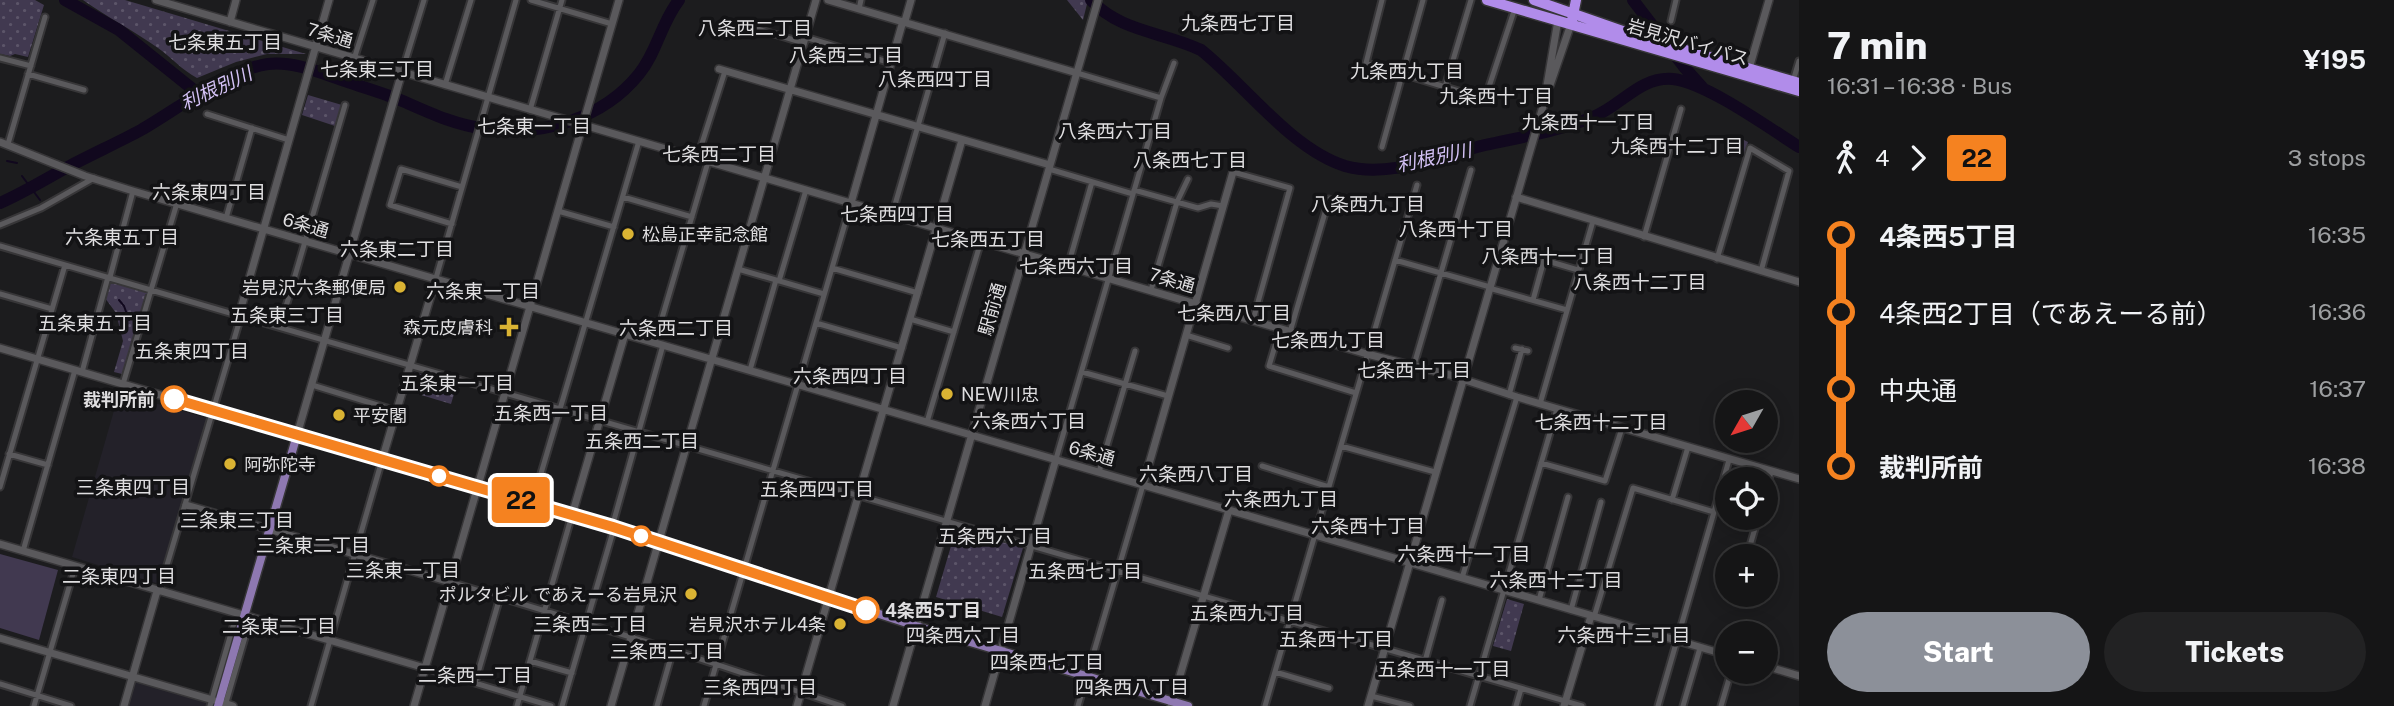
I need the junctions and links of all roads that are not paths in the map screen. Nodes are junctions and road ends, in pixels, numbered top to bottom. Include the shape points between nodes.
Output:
1 (156, 0) edge
2 (236, 0) edge
3 (329, 0) edge
4 (373, 0) edge
5 (424, 0) edge
6 (471, 0) edge
7 (516, 0) edge
8 (531, 0) edge
9 (562, 0) edge
10 (619, 0) edge
11 (816, 0) edge
12 (828, 0) edge
13 (861, 0) edge
14 (911, 0) edge
15 (1098, 0) edge
16 (1382, 0) edge
17 (1423, 0) edge
18 (1471, 0) edge
19 (1488, 0) edge
20 (1534, 0) edge
21 (1576, 0) edge
22 (1676, 0) edge
23 (1769, 0) edge
24 (1559, 4) edge
25 (1515, 8) junction
26 (559, 9) junction
27 (859, 9) junction
28 (45, 17) dead end
29 (1572, 19) junction
30 (1558, 20) junction
31 (1671, 20) dead end
32 (904, 21) junction
33 (230, 22) junction
34 (612, 24) junction
35 (741, 24) dead end
36 (945, 33) junction
37 (805, 40) junction
38 (316, 47) junction
39 (0, 58) edge
40 (354, 59) junction
41 (1799, 61) edge
42 (891, 62) junction
43 (1174, 63) dead end
44 (31, 66) junction
45 (722, 70) joint
46 (402, 72) junction
47 (1077, 72) junction
48 (1747, 72) junction
49 (28, 74) junction
50 (1402, 74) junction
51 (445, 85) junction
52 (1796, 86) edge
53 (1446, 87) junction
54 (83, 90) dead end
55 (790, 90) junction
56 (1547, 92) junction
57 (488, 97) junction
58 (1161, 98) junction
59 (345, 105) dead end
60 (1681, 109) dead end
61 (533, 110) junction
62 (207, 114) dead end
63 (876, 115) junction
64 (580, 124) junction
65 (917, 127) junction
66 (252, 128) junction
67 (289, 140) junction
68 (962, 140) junction
69 (639, 141) junction
70 (4, 143) edge
71 (1381, 147) dead end
72 (697, 159) junction
73 (708, 162) junction
74 (1049, 167) junction
75 (1471, 170) dead end
76 (1233, 172) joint
77 (94, 178) junction
78 (764, 178) junction
79 (1188, 178) dead end
80 (1093, 182) junction
81 (1416, 185) dead end
82 (462, 187) junction
83 (806, 190) junction
84 (133, 191) junction
85 (1134, 192) junction
86 (623, 197) junction
87 (1516, 197) junction
88 (1329, 199) dead end
89 (1177, 202) junction
90 (177, 203) junction
91 (850, 203) junction
92 (1223, 206) junction
93 (558, 211) junction
94 (892, 215) junction
95 (692, 217) junction
96 (226, 218) junction
97 (1592, 221) junction
98 (452, 224) junction
99 (0, 225) edge
100 (614, 227) junction
101 (936, 228) junction
102 (263, 229) junction
103 (1644, 237) junction
104 (306, 241) junction
105 (981, 241) junction
106 (0, 246) edge
107 (349, 254) junction
108 (1024, 254) junction
109 (1717, 259) junction
110 (1395, 260) junction
111 (65, 265) junction
112 (1068, 266) junction
113 (832, 268) junction
114 (738, 269) junction
115 (1578, 270) junction
116 (1761, 271) junction
117 (1440, 273) junction
118 (109, 277) junction
119 (436, 278) junction
120 (1108, 278) junction
121 (777, 280) junction
122 (1799, 282) edge
123 (1490, 287) junction
124 (152, 290) junction
125 (1151, 290) junction
126 (918, 293) junction
127 (0, 294) edge
128 (824, 294) junction
129 (1533, 300) junction
130 (1195, 303) junction
131 (530, 306) junction
132 (52, 309) junction
133 (1567, 310) junction
134 (240, 316) junction
135 (911, 319) junction
136 (1253, 320) junction
137 (586, 322) junction
138 (816, 323) junction
139 (280, 327) junction
140 (1280, 329) junction
141 (954, 332) junction
142 (1290, 332) junction
143 (625, 334) junction
144 (1186, 335) junction
145 (324, 340) junction
146 (654, 342) junction
147 (663, 345) junction
148 (0, 348) edge
149 (902, 348) junction
150 (1228, 348) dead end
151 (1522, 349) dead end
152 (1135, 351) dead end
153 (1367, 354) junction
154 (37, 359) junction
155 (711, 359) junction
156 (411, 364) junction
157 (1414, 365) junction
158 (750, 370) junction
159 (79, 371) junction
160 (1082, 372) junction
161 (1462, 379) junction
162 (1125, 383) junction
163 (123, 384) junction
164 (798, 384) junction
165 (312, 385) junction
166 (506, 393) junction
167 (1356, 393) junction
168 (1168, 396) junction
169 (1513, 396) junction
170 (1540, 404) junction
171 (559, 408) junction
172 (884, 409) junction
173 (1557, 409) junction
174 (214, 411) junction
175 (397, 411) junction
176 (600, 420) junction
177 (927, 422) junction
178 (1622, 428) junction
179 (640, 432) junction
180 (297, 435) junction
181 (972, 435) junction
182 (686, 445) junction
183 (1341, 446) junction
184 (1688, 447) junction
185 (8, 458) junction
186 (0, 459) edge
187 (1056, 459) junction
188 (382, 460) junction
189 (1730, 460) junction
190 (1541, 463) junction
191 (48, 465) junction
192 (1262, 466) dead end
193 (1754, 467) edge
194 (772, 471) junction
195 (1099, 471) junction
196 (1435, 472) junction
197 (1778, 474) edge
198 (1799, 480) edge
199 (1143, 485) junction
200 (0, 487) edge
201 (477, 487) junction
202 (1329, 487) junction
203 (859, 496) junction
204 (1568, 497) dead end
205 (1672, 500) junction
206 (1601, 502) dead end
207 (531, 504) junction
208 (186, 505) junction
209 (1229, 510) junction
210 (1714, 512) junction
211 (572, 515) junction
212 (947, 521) junction
213 (613, 527) junction
214 (269, 530) junction
215 (1314, 534) junction
216 (658, 542) junction
217 (0, 544) edge
218 (1031, 546) junction
219 (23, 551) junction
220 (354, 555) junction
221 (1409, 562) junction
222 (75, 567) junction
223 (743, 570) junction
224 (1117, 572) junction
225 (1462, 578) junction
226 (450, 582) junction
227 (1504, 590) junction
228 (158, 591) junction
229 (500, 597) junction
230 (1203, 597) junction
231 (829, 598) junction
232 (1442, 600) dead end
233 (1539, 600) junction
234 (1571, 610) junction
235 (545, 611) junction
236 (244, 615) junction
237 (1593, 616) junction
238 (1290, 621) junction
239 (586, 623) junction
240 (916, 626) junction
241 (631, 636) junction
242 (0, 638) edge
243 (1677, 640) junction
244 (330, 641) junction
245 (1700, 648) junction
246 (1384, 649) junction
247 (673, 650) junction
248 (1000, 651) junction
249 (1715, 652) edge
250 (49, 653) junction
251 (530, 661) junction
252 (1425, 661) junction
253 (716, 663) junction
254 (425, 668) junction
255 (1778, 670) edge
256 (572, 673) junction
257 (1275, 673) junction
258 (1479, 676) junction
259 (1799, 676) edge
260 (132, 677) junction
261 (1086, 677) junction
262 (475, 683) junction
263 (0, 684) edge
264 (1727, 684) edge
265 (1329, 688) dead end
266 (1521, 689) junction
267 (801, 692) junction
268 (37, 696) junction
269 (1371, 696) junction
270 (520, 697) junction
271 (220, 704) edge
272 (1172, 704) edge
273 (1565, 704) edge
274 (34, 706) edge
275 (71, 706) edge
276 (124, 706) edge
277 (311, 706) edge
278 (414, 706) edge
279 (517, 706) edge
280 (551, 706) edge
281 (562, 706) edge
282 (611, 706) edge
283 (657, 706) edge
284 (704, 706) edge
285 (797, 706) edge
286 (842, 706) edge
287 (892, 706) edge
288 (985, 706) edge
289 (1078, 706) edge
290 (1188, 706) edge
291 (1265, 706) edge
292 (1368, 706) edge
293 (1410, 706) edge
294 (1470, 706) edge
295 (1516, 706) edge
296 (1582, 706) edge
297 (1658, 706) edge
298 (1683, 706) edge
299 (1721, 706) edge

1 - 33 street, 7条通
2 - 33 street
3 - 38 street
4 - 40 street
5 - 46 street
6 - 51 street
7 - 57 street
8 - 26 street
9 - 26 street
10 - 34 street
11 - 37 street
12 - 27 street
13 - 27 street
14 - 32 street
15 - 47 street, 駅前通
16 - 50 street via 1366,63
17 - 50 street
18 - 53 street
19 - 25 highway, 岩見沢バイパス
20 - 24 highway, 岩見沢バイパス
21 - 29 highway
22 - 31 street
23 - 48 street
24 - 29 highway, 岩見沢バイパス
24 - 30 highway
25 - 30 highway, 岩見沢バイパス
25 - 53 street via 1485,99
26 - 34 street
26 - 61 street
27 - 32 street
28 - 44 street
29 - 30 highway, 岩見沢バイパス
29 - 48 highway, 岩見沢バイパス
29 - 56 street
30 - 56 street
32 - 36 street
32 - 42 street
33 - 38 street, 7条通
34 - 64 street
35 - 37 street
36 - 47 street
36 - 65 street
37 - 42 street
37 - 55 street
38 - 40 street, 7条通
38 - 67 street
39 - 44 street
40 - 46 street, 7条通
41 - 52 street
42 - 63 street
43 - 58 street
44 - 49 street
45 - 55 street
45 - 72 street
46 - 51 street, 7条通
46 - 107 street
47 - 58 street
47 - 74 street, 駅前通
48 - 52 highway, 岩見沢バイパス
49 - 54 street
49 - 70 street
50 - 53 street
50 - 71 street
51 - 57 street, 7条通
55 - 63 street
55 - 78 street
56 - 87 street
57 - 61 street, 7条通
57 - 82 street
58 - 85 street
59 - 104 street
60 - 103 street
61 - 64 street, 7条通
62 - 66 street
63 - 65 street
63 - 91 street
64 - 69 street, 7条通
64 - 93 street
65 - 68 street
65 - 94 street
66 - 67 street
66 - 96 street
67 - 102 street
68 - 74 street
68 - 101 street
69 - 72 street, 7条通
69 - 86 street
70 - 77 street, 6条通
72 - 73 street, 7条通
73 - 78 street, 7条通
73 - 95 street
74 - 80 street
74 - 108 street, 駅前通
75 - 117 street
76 - 92 street
76 - 136 street via 1290,188
77 - 84 street, 6条通
77 - 99 street
78 - 83 street, 7条通
78 - 114 street
79 - 89 street
80 - 85 street
80 - 112 street
81 - 110 street
82 - 98 street
82 - 98 street via 401,169 390,205
83 - 91 street, 7条通
83 - 121 street
84 - 90 street, 6条通
84 - 118 street
85 - 89 street
85 - 120 street
86 - 95 street
86 - 100 street
87 - 97 street
87 - 123 street
88 - 142 street
89 - 92 street via 1198,208
89 - 125 street
90 - 96 street, 6条通
90 - 124 street
91 - 94 street, 7条通
91 - 113 street
92 - 130 street
93 - 100 street
93 - 131 street
94 - 101 street, 7条通
95 - 146 street
96 - 102 street, 6条通
97 - 103 street
97 - 115 street
98 - 119 street
100 - 137 street
101 - 105 street, 7条通
101 - 126 street
102 - 104 street, 6条通
102 - 134 street
103 - 109 street
104 - 107 street, 6条通
104 - 139 street
105 - 108 street, 7条通
105 - 141 street
106 - 111 street
107 - 119 street, 6条通
107 - 145 street
108 - 112 street, 7条通
108 - 181 street, 駅前通
109 - 116 street
109 - 116 street via 1750,148 1789,171
110 - 117 street
110 - 153 street
111 - 118 street
111 - 132 street
112 - 120 street, 7条通
113 - 126 street
113 - 128 street
114 - 121 street
114 - 155 street
115 - 129 street via 1544,260
115 - 133 street
116 - 122 street
117 - 123 street
117 - 157 street
118 - 124 street
118 - 159 street
119 - 131 street, 6条通
119 - 156 street
120 - 125 street, 7条通
120 - 160 street
121 - 128 street
121 - 158 street
123 - 129 street
123 - 161 street
124 - 134 street
124 - 163 street
125 - 130 street, 7条通
126 - 135 street
127 - 132 street
128 - 138 street
129 - 133 street
130 - 136 street, 7条通
130 - 144 street
131 - 137 street, 6条通
131 - 166 street
132 - 154 street
133 - 170 street
134 - 139 street
134 - 174 street
135 - 141 street
135 - 149 street
136 - 140 street, 7条通
137 - 143 street, 6条通
137 - 171 street
138 - 149 street
138 - 164 street
139 - 145 street
140 - 142 street, 7条通
140 - 167 street via 1269,366
141 - 177 street
142 - 153 street, 7条通
143 - 146 street, 6条通
143 - 176 street
144 - 150 street
144 - 168 street
145 - 156 street
145 - 165 street
146 - 147 street, 6条通
147 - 155 street, 6条通
147 - 179 street
148 - 154 street
149 - 172 street
151 - 169 street
152 - 162 street
153 - 157 street, 7条通
153 - 167 street
154 - 159 street
154 - 185 street
155 - 158 street, 6条通
155 - 182 street
156 - 166 street
156 - 175 street
157 - 161 street, 7条通
158 - 164 street, 6条通
159 - 163 street
159 - 191 street
160 - 162 street
160 - 187 street
161 - 169 street, 7条通
161 - 196 street
162 - 168 street
162 - 195 street
163 - 174 street
164 - 172 street, 6条通
164 - 194 street
165 - 175 street
165 - 180 street
166 - 171 street
166 - 201 street
167 - 183 street
168 - 199 street
169 - 170 street, 7条通
169 - 225 street
170 - 173 street, 7条通
171 - 176 street
171 - 207 street
172 - 177 street, 6条通
172 - 203 street
173 - 178 street, 7条通
173 - 190 street
174 - 180 street
174 - 208 street
175 - 188 street
176 - 179 street
176 - 211 street
177 - 181 street, 6条通
178 - 184 street, 7条通
178 - 190 street via 1605,481
179 - 182 street
179 - 213 street
180 - 188 main road
180 - 214 main road
181 - 187 street, 6条通
181 - 212 street, 駅前通
182 - 194 street
182 - 216 street
183 - 196 street
183 - 202 street
184 - 189 street, 7条通
184 - 205 street
185 - 186 street
185 - 191 street
185 - 200 street
187 - 195 street, 6条通
187 - 218 street
188 - 201 main road
188 - 220 street
189 - 193 street, 7条通
189 - 210 street
190 - 227 street
191 - 219 street
192 - 202 street
194 - 203 street
194 - 223 street
195 - 199 street, 6条通
196 - 221 street
197 - 198 street, 7条通
199 - 209 street, 6条通
199 - 224 street
201 - 207 main road
201 - 226 street
202 - 215 street
203 - 212 street
203 - 231 street
204 - 233 street
205 - 210 street
205 - 237 street via 1633,488
206 - 234 street
207 - 211 main road
208 - 214 street
208 - 228 street
209 - 215 street, 6条通
209 - 230 street
210 - 243 street
211 - 213 main road
211 - 235 street
212 - 218 street
212 - 240 street, 駅前通
213 - 216 main road
213 - 239 street
214 - 220 street
214 - 236 main road
215 - 221 street, 6条通
215 - 238 street
216 - 223 main road
216 - 241 street
217 - 219 street
218 - 224 street
218 - 248 street
219 - 222 street
220 - 226 street
220 - 244 street
221 - 225 street, 6条通
221 - 246 street
222 - 228 street
222 - 250 street
223 - 231 main road
223 - 253 street
224 - 230 street
224 - 261 street
225 - 227 street, 6条通
226 - 229 street
226 - 254 street
227 - 233 street, 6条通
227 - 258 street
228 - 236 street
228 - 260 street
229 - 235 street
229 - 262 street
230 - 238 street
230 - 272 street
231 - 240 main road
231 - 267 street
232 - 252 street
233 - 234 street, 6条通
234 - 237 street, 6条通
235 - 239 street
235 - 251 street
236 - 244 street
236 - 271 main road
237 - 243 street, 6条通
237 - 273 street
238 - 246 street
238 - 257 street
239 - 241 street
239 - 256 street
240 - 248 main road
240 - 287 street, 駅前通
241 - 247 street
241 - 282 street
242 - 250 street
243 - 245 street, 6条通
243 - 297 street
244 - 254 street
244 - 277 street
245 - 249 street, 6条通
245 - 298 street
246 - 252 street
246 - 269 street
247 - 253 street
247 - 283 street
248 - 261 main road
248 - 288 street
250 - 260 street
250 - 268 street
251 - 256 street
251 - 270 street
252 - 258 street
253 - 267 street
253 - 284 street
254 - 262 street
254 - 278 street
255 - 259 street
256 - 281 street
257 - 265 street
257 - 291 street
258 - 266 street
258 - 294 street
260 - 271 street
260 - 276 street
261 - 272 main road
261 - 289 street
262 - 270 street
263 - 268 street
264 - 299 street
266 - 273 street
266 - 295 street
267 - 285 street
267 - 286 street
268 - 274 street
268 - 275 street
269 - 292 street
269 - 293 street
270 - 279 street
270 - 280 street
272 - 290 main road
273 - 296 street

